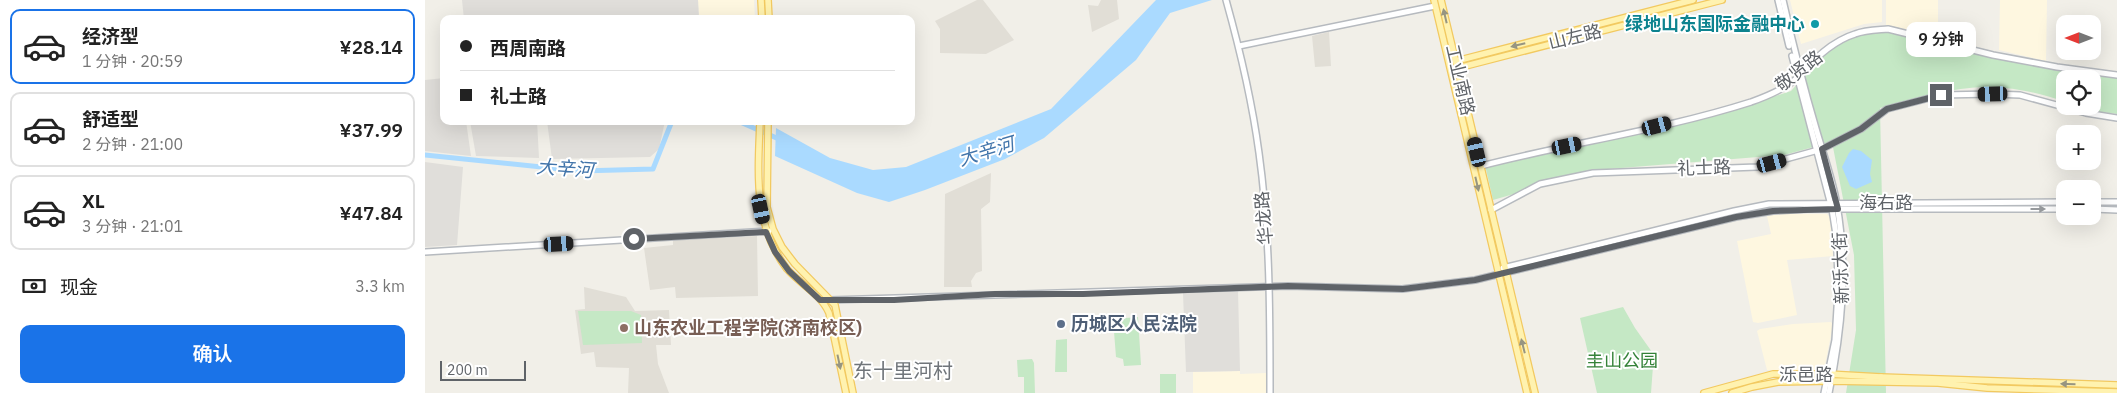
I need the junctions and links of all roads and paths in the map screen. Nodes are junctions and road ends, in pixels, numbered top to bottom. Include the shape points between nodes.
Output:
1 (761, 0) edge
2 (768, 0) edge
3 (1441, 0) edge
4 (1693, 0) edge
5 (1722, 0) edge
6 (1778, 0) edge
7 (1783, 0) edge
8 (1227, 1) edge
9 (1435, 3) edge
10 (762, 15) edge
11 (769, 15) edge
12 (1239, 46) junction
13 (1456, 61) junction
14 (1458, 68) junction
15 (1799, 75) junction
16 (2117, 75) edge
17 (2117, 118) edge
18 (760, 125) edge
19 (768, 125) edge
20 (1819, 150) junction
21 (1481, 166) junction
22 (2056, 202) edge
23 (2101, 202) edge
24 (2117, 202) edge
25 (1830, 203) junction
26 (1836, 207) junction
27 (2056, 209) edge
28 (1491, 210) junction
29 (2101, 210) edge
30 (2117, 210) edge
31 (773, 229) junction
32 (766, 232) junction
33 (425, 252) edge
34 (1505, 270) junction
35 (1498, 274) junction
36 (1270, 287) junction
37 (820, 300) junction
38 (831, 300) junction
39 (1829, 378) junction
40 (2117, 389) edge
41 (846, 393) edge
42 (853, 393) edge
43 (1270, 393) edge
44 (1527, 393) edge
45 (1535, 393) edge
46 (1704, 393) edge
47 (1732, 393) edge
48 (1824, 393) edge
49 (1829, 393) edge

1 - 10 main road
2 - 11 main road
13 -> 3 main road, 工业南路
4 -> 13 main road, 山左路
5 - 14 main road, 山左路
6 - 15 main road, 新泺大街
7 - 15 main road, 新泺大街
8 - 12 main road, 华龙路
9 - 12 main road
9 -> 35 main road, 工业南路
12 - 36 main road, 华龙路 via 1259,153
13 - 14 main road, 工业南路
14 - 21 main road, 工业南路
15 - 16 main road, 敬贤路 via 1832,44 1854,34 1889,29 1993,55
15 - 20 main road, 新泺大街
15 - 21 main road, 敬贤路 via 1752,101 1642,130
17 - 20 main road, 礼士路 via 2020,95 1941,95 1887,109 1861,129
18 - 32 main road via 761,209
19 - 31 main road via 767,207
20 - 25 main road, 新泺大街
20 - 26 main road, 新泺大街
20 - 28 main road, 礼士路 via 1757,167 1593,173 1540,184
21 - 28 main road, 工业南路
22 - 26 main road, 海右路
23 - 24 main road
25 - 26 main road, 海右路
25 - 34 main road, 海右路 via 1769,204
26 -> 27 main road, 海右路
26 - 34 main road, 海右路 via 1736,217
26 - 39 main road, 新泺大街 via 1842,238 1844,298 1841,331
28 - 34 main road, 工业南路
29 - 30 main road
31 - 32 main road
31 - 38 main road via 795,264
32 - 33 main road
32 - 37 main road via 789,271
34 - 35 main road
45 -> 34 main road, 工业南路
35 - 36 main road via 1459,283 1403,289
35 - 44 main road, 工业南路
36 - 38 main road
36 - 43 main road, 华龙路
37 - 38 main road
37 -> 41 main road via 829,313
38 - 42 main road via 837,312
39 - 40 main road, 泺邑路
39 - 46 main road, 泺邑路 via 1773,374
39 - 47 main road, 泺邑路 via 1752,386
39 - 48 main road, 新泺大街
39 - 49 main road, 新泺大街

